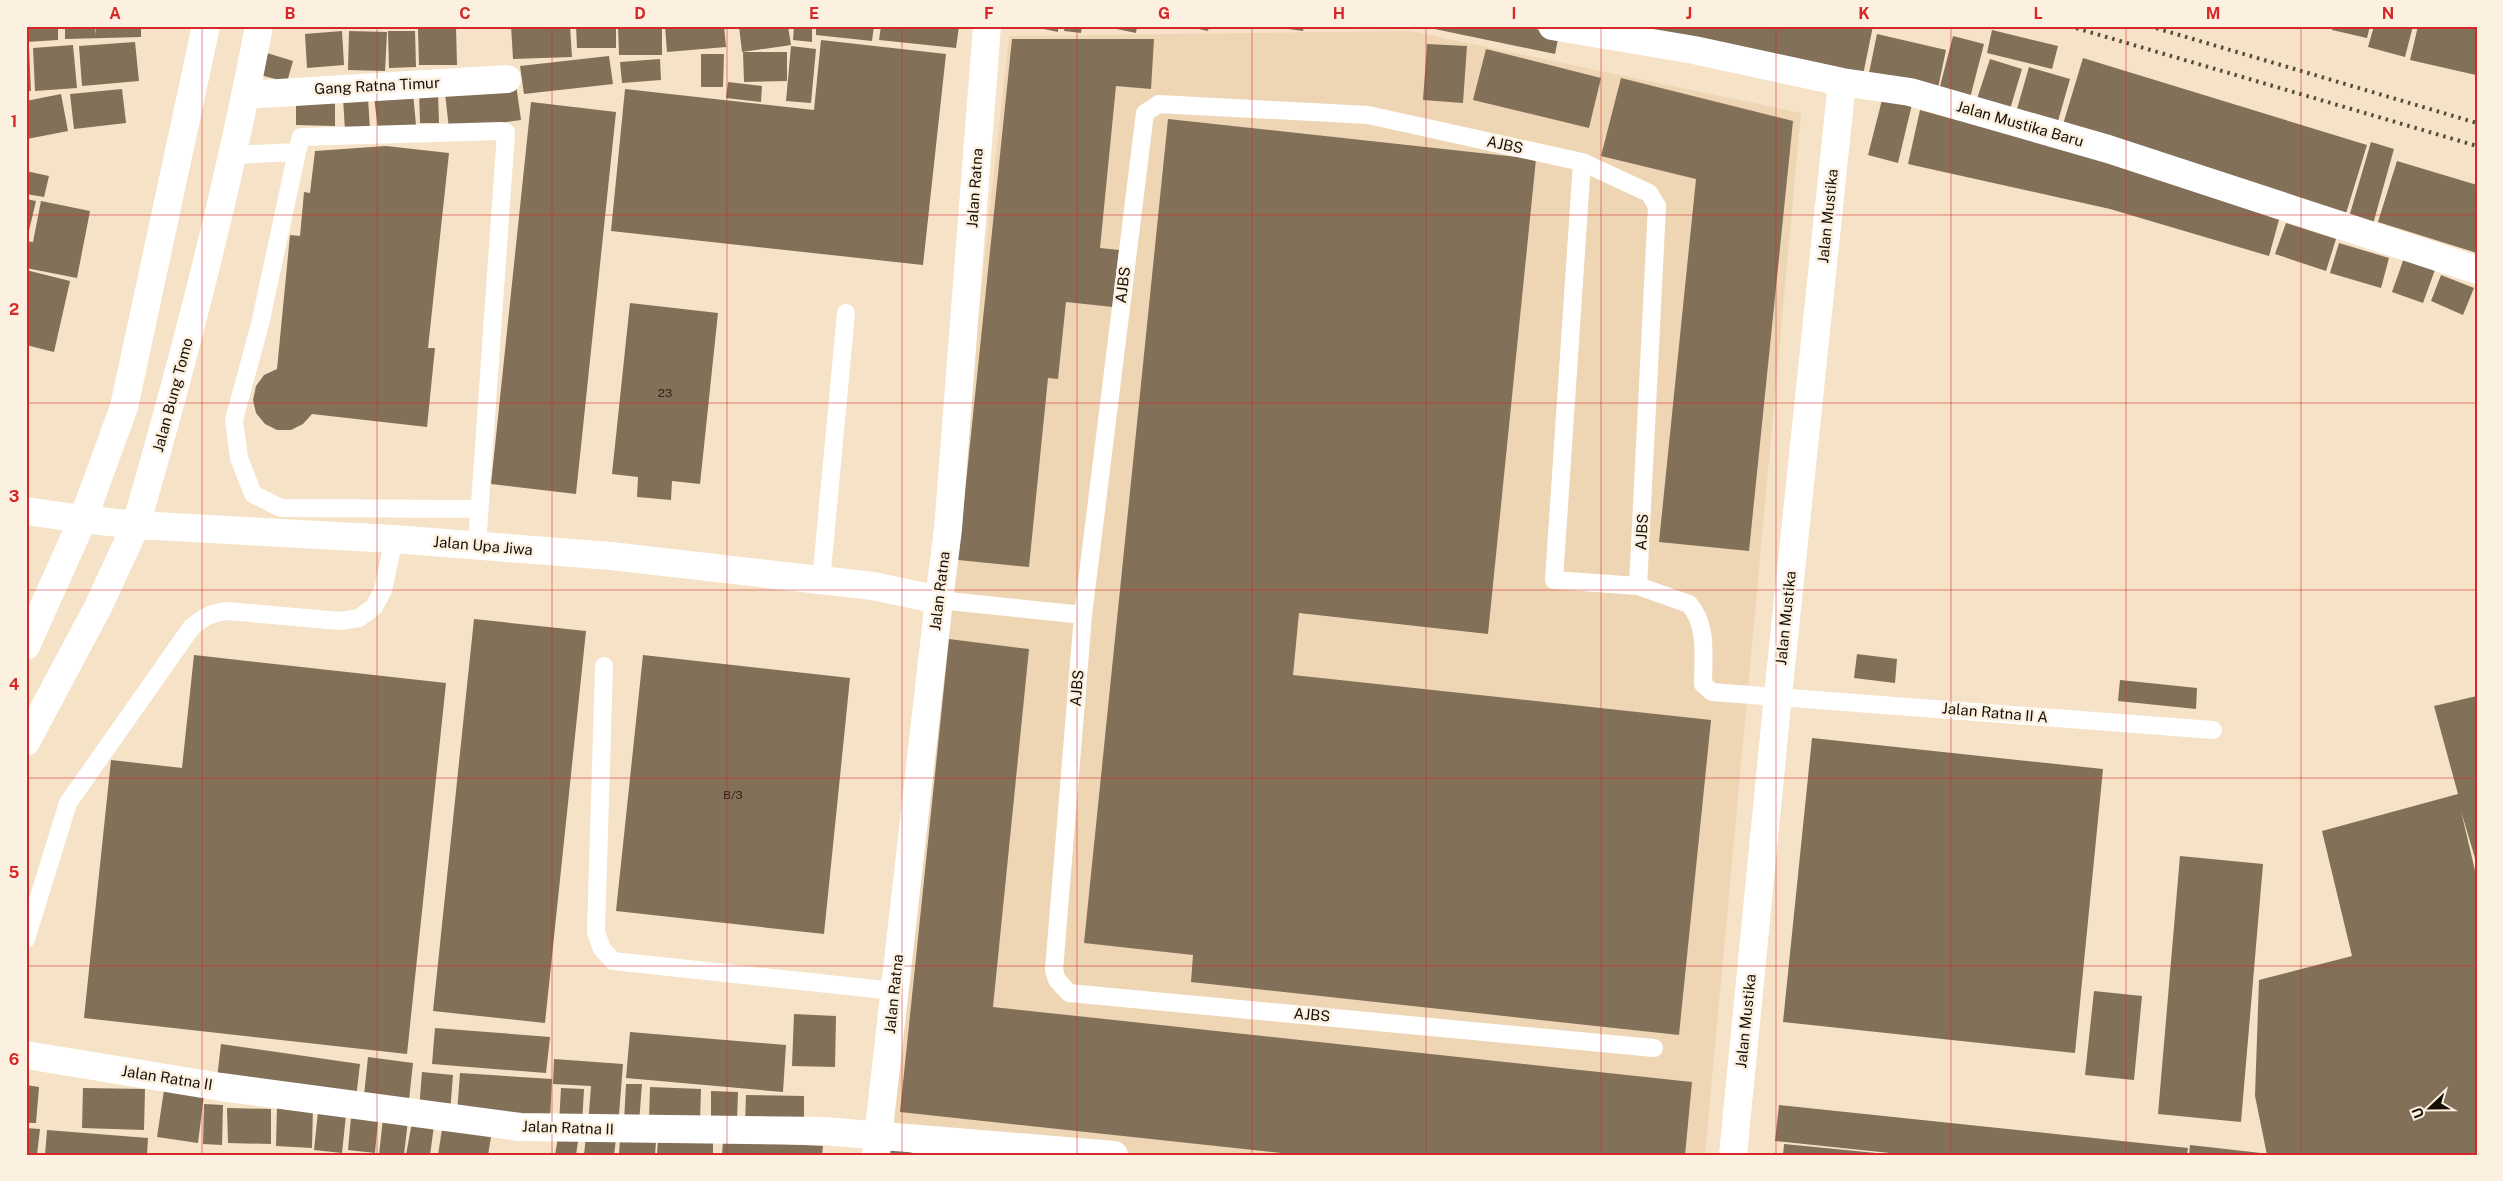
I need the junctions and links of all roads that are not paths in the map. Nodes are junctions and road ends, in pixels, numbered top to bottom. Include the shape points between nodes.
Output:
1 (206, 26) edge
2 (259, 26) edge
3 (987, 26) edge
4 (1552, 26) edge
5 (507, 79) dead end
6 (1842, 82) junction
7 (246, 95) junction
8 (297, 152) junction
9 (234, 154) junction
10 (1582, 162) junction
11 (2477, 270) edge
12 (846, 313) dead end
13 (479, 510) junction
14 (26, 511) edge
15 (83, 519) junction
16 (136, 524) junction
17 (394, 539) junction
18 (477, 546) junction
19 (821, 581) junction
20 (1638, 586) junction
21 (939, 600) junction
22 (1082, 616) junction
23 (26, 646) edge
24 (604, 666) dead end
25 (1778, 695) junction
26 (2213, 730) dead end
27 (26, 742) edge
28 (26, 939) edge
29 (894, 991) junction
30 (1654, 1048) dead end
31 (26, 1054) edge
32 (877, 1144) edge
33 (1114, 1155) edge
34 (1733, 1155) edge

1 - 15 main road via 124,408
2 - 7 main road, Jalan Bung Tomo
3 - 21 main road, Jalan Ratna via 948,529
4 - 6 main road, Jalan Mustika Baru via 1694,50
5 - 7 main road, Gang Ratna Timur
6 - 11 main road, Jalan Mustika Baru via 1910,92 2108,149
6 - 25 main road, Jalan Mustika
7 - 9 main road, Jalan Bung Tomo
8 - 9 lane
8 - 13 lane via 260,324 234,420 239,458 253,494 282,508
8 - 13 lane via 301,137 506,132
9 - 16 main road, Jalan Bung Tomo via 188,340
10 - 20 lane, AJBS via 1649,193 1657,206
10 - 20 lane via 1554,580
10 - 22 lane, AJBS via 1368,115 1159,104 1145,113
12 - 19 lane
13 - 18 lane
14 - 15 main road, Jalan Upa Jiwa
15 - 16 main road, Jalan Upa Jiwa
15 - 23 main road
16 - 17 main road, Jalan Upa Jiwa
16 - 27 main road, Jalan Bung Tomo via 98,606
17 - 18 main road, Jalan Upa Jiwa
17 - 28 lane via 382,590 374,607 359,618 340,621 227,611 201,618 191,628 68,803
18 - 19 main road, Jalan Upa Jiwa via 611,556
19 - 21 main road, Jalan Upa Jiwa via 873,586
20 - 25 lane via 1689,604 1695,611 1702,627 1703,684 1707,689 1712,692
21 - 22 lane
21 - 29 main road, Jalan Ratna
22 - 30 lane, AJBS via 1054,970 1062,987 1069,992
24 - 29 lane via 596,932 607,956 613,962
25 - 26 lane, Jalan Ratna II A
25 - 34 main road, Jalan Mustika
29 - 32 main road, Jalan Ratna
31 - 32 main road, Jalan Ratna II via 221,1087 498,1125 823,1131
32 - 33 main road, Jalan Ratna II

